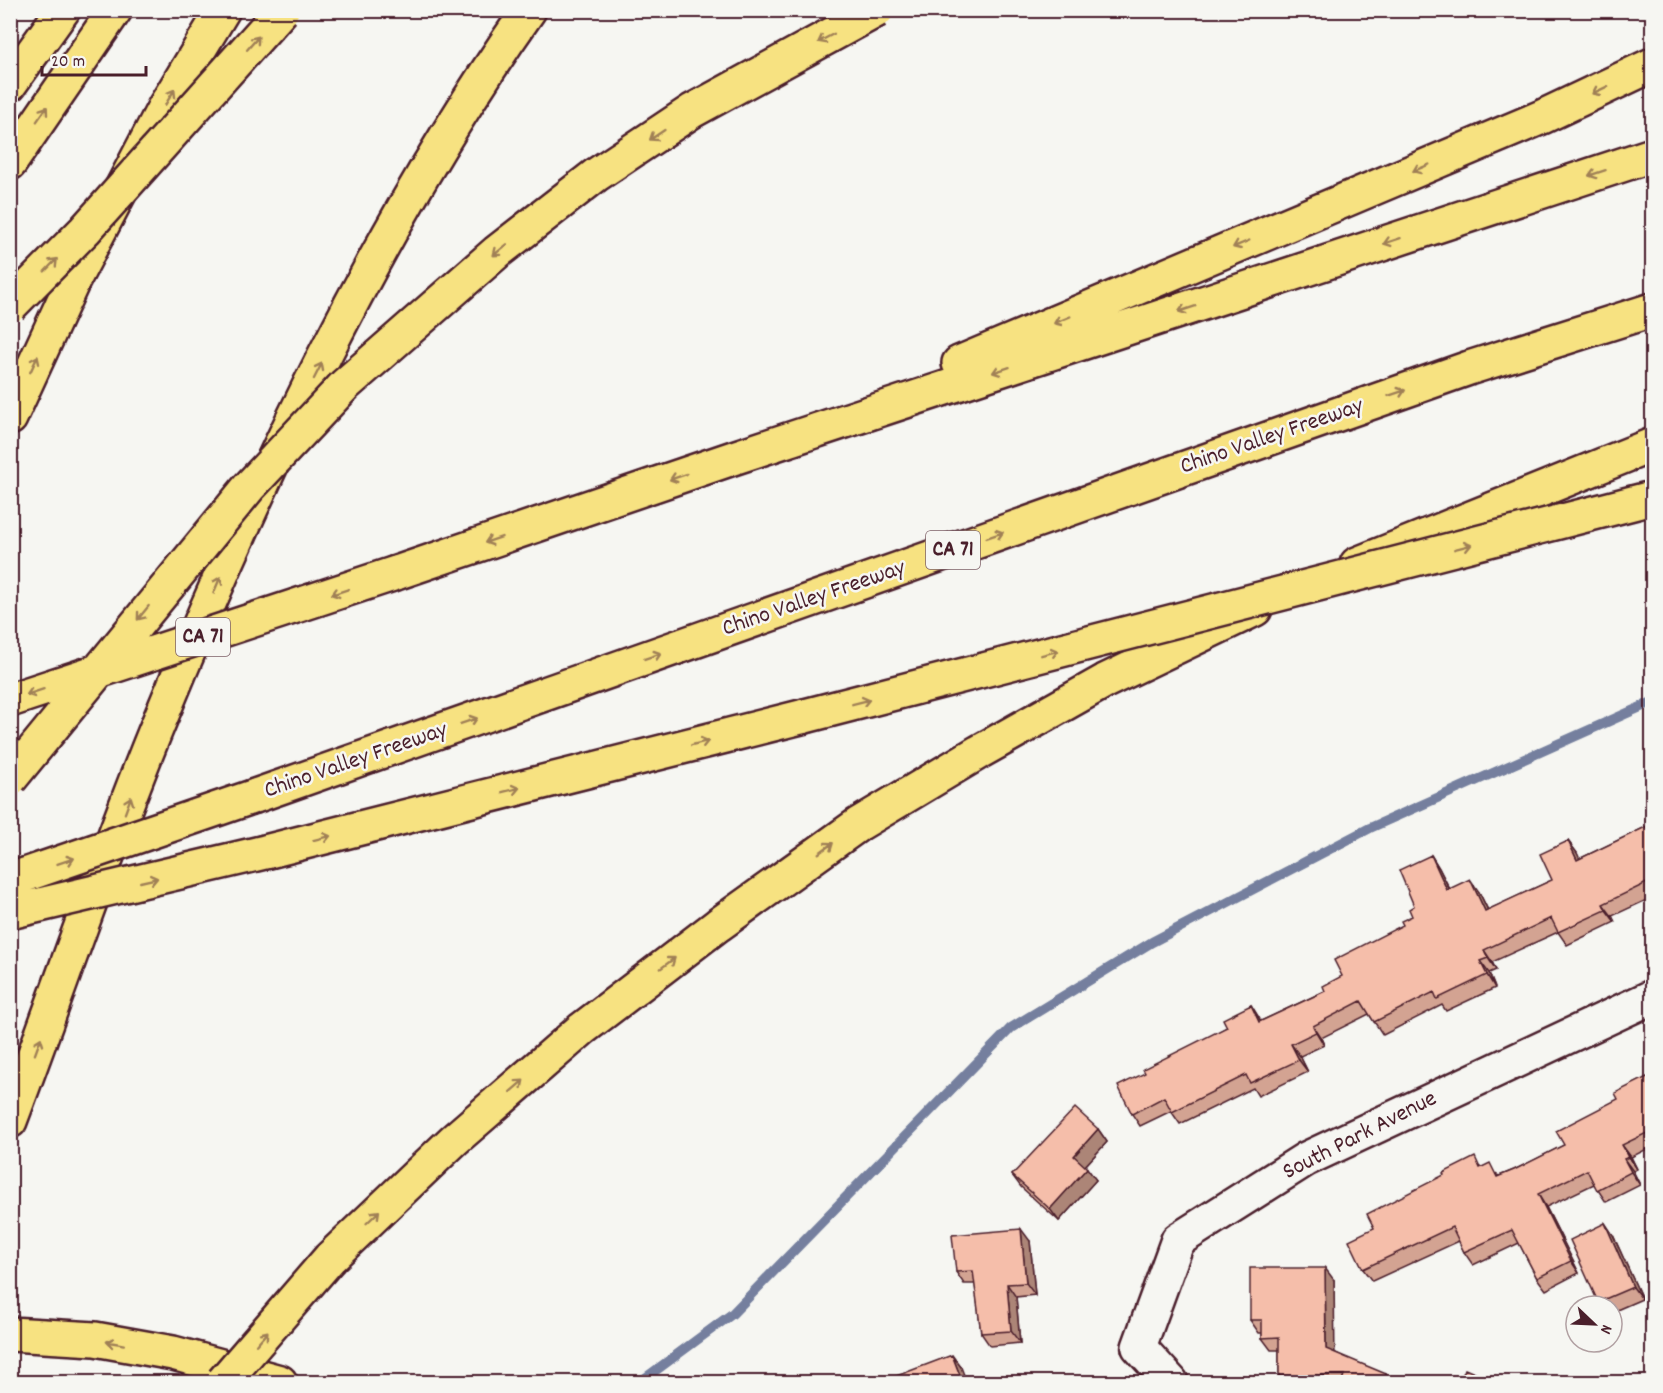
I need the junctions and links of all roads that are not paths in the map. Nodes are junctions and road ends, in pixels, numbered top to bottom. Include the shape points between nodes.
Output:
1 (63, 10) edge
2 (115, 10) edge
3 (223, 10) edge
4 (282, 10) edge
5 (529, 10) edge
6 (878, 10) edge
7 (1653, 65) edge
8 (10, 84) edge
9 (1653, 155) edge
10 (10, 163) edge
11 (10, 306) edge
12 (1653, 310) edge
13 (10, 418) edge
14 (1653, 445) edge
15 (733, 458) junction
16 (1653, 498) edge
17 (10, 700) edge
18 (10, 778) edge
19 (10, 880) edge
20 (10, 912) edge
21 (1653, 997) edge
22 (10, 1121) edge
23 (10, 1334) edge
24 (223, 1383) edge
25 (280, 1383) edge
26 (1171, 1383) edge

1 - 8 main road
10 -> 2 main road
13 -> 3 main road via 72,283 165,106
11 -> 4 main road, bridge via 85,230
22 -> 5 main road via 158,724 248,514 307,391 391,234
6 -> 18 main road, bridge via 692,111 596,175 497,252 345,385 249,487
7 -> 15 main road via 1542,117
9 -> 15 main road, CA 71
19 -> 12 main road, Chino Valley Freeway / CA 71, bridge via 1469,368
24 -> 14 main road, bridge via 330,1258 454,1140 582,1029 860,824 1105,681 1230,620 1405,543
15 -> 17 main road, CA 71, bridge
20 -> 16 main road, bridge via 805,716
21 - 26 street, South Park Avenue via 1306,1159 1178,1240 1139,1347
25 -> 23 main road via 173,1353 95,1339

